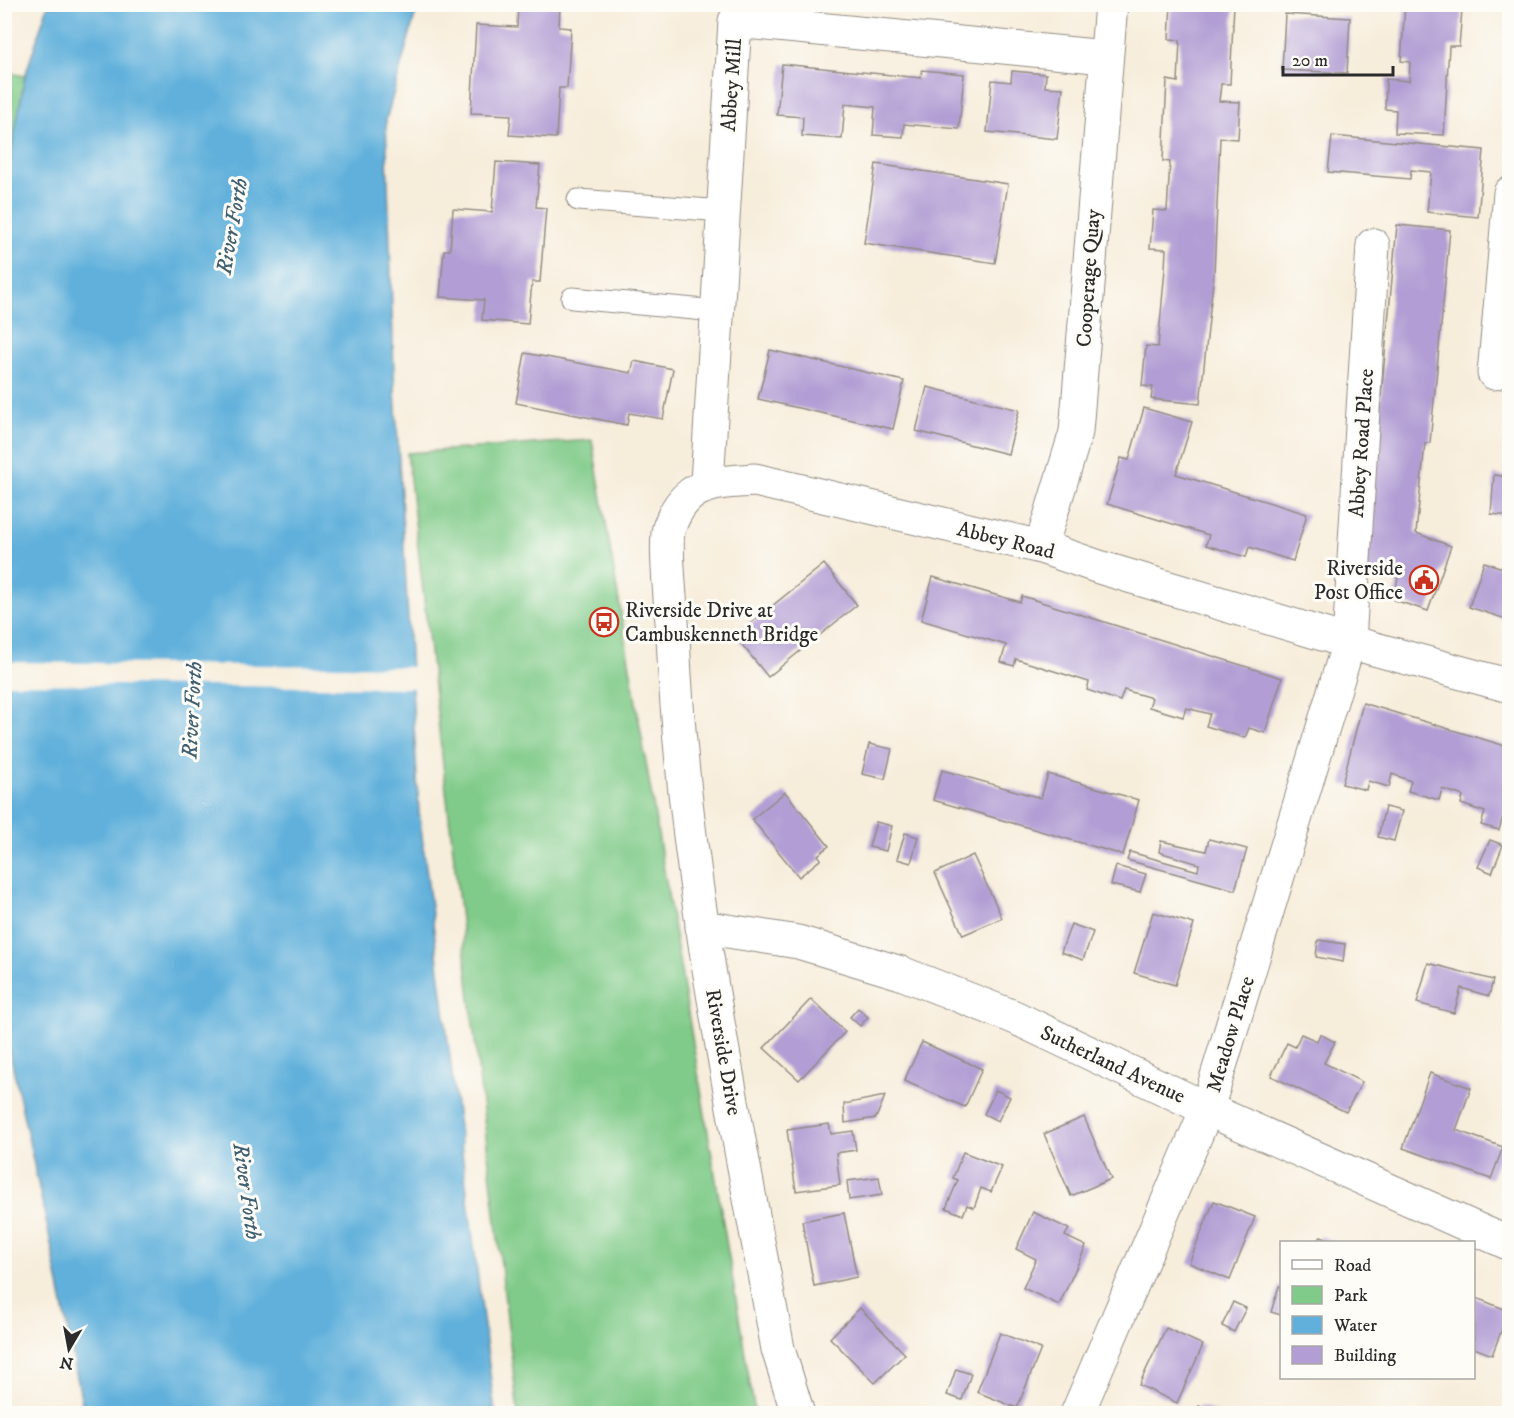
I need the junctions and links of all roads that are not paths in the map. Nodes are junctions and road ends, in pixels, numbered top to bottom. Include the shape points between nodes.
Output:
1 (1111, 4) edge
2 (734, 13) edge
3 (1105, 57) junction
4 (1509, 193) edge
5 (578, 200) dead end
6 (723, 211) junction
7 (1373, 245) dead end
8 (572, 298) dead end
9 (1505, 310) edge
10 (717, 311) junction
11 (1494, 373) dead end
12 (707, 483) junction
13 (1041, 547) junction
14 (1348, 642) junction
15 (1509, 686) edge
16 (702, 927) junction
17 (1207, 1109) junction
18 (1509, 1244) edge
19 (798, 1413) edge
20 (1077, 1413) edge

1 - 3 street, Cooperage Quay
2 - 3 street, Abbey Mill
2 - 6 street, Abbey Mill
3 - 13 street, Cooperage Quay via 1076,432
4 - 9 street
5 - 6 lane
6 - 10 street, Abbey Mill
7 - 14 street, Abbey Road Place
8 - 10 lane
9 - 11 street
10 - 12 street, Abbey Mill
12 - 13 street, Abbey Road via 755,480
12 - 16 street, Riverside Drive via 684,500 668,530 675,686
13 - 14 street, Abbey Road
14 - 15 street, Abbey Road
14 - 17 street, Meadow Place
16 - 17 street, Sutherland Avenue via 798,942 902,974 1014,1017
16 - 19 street, Riverside Drive via 778,1349
17 - 18 street, Sutherland Avenue
17 - 20 street, Meadow Place

